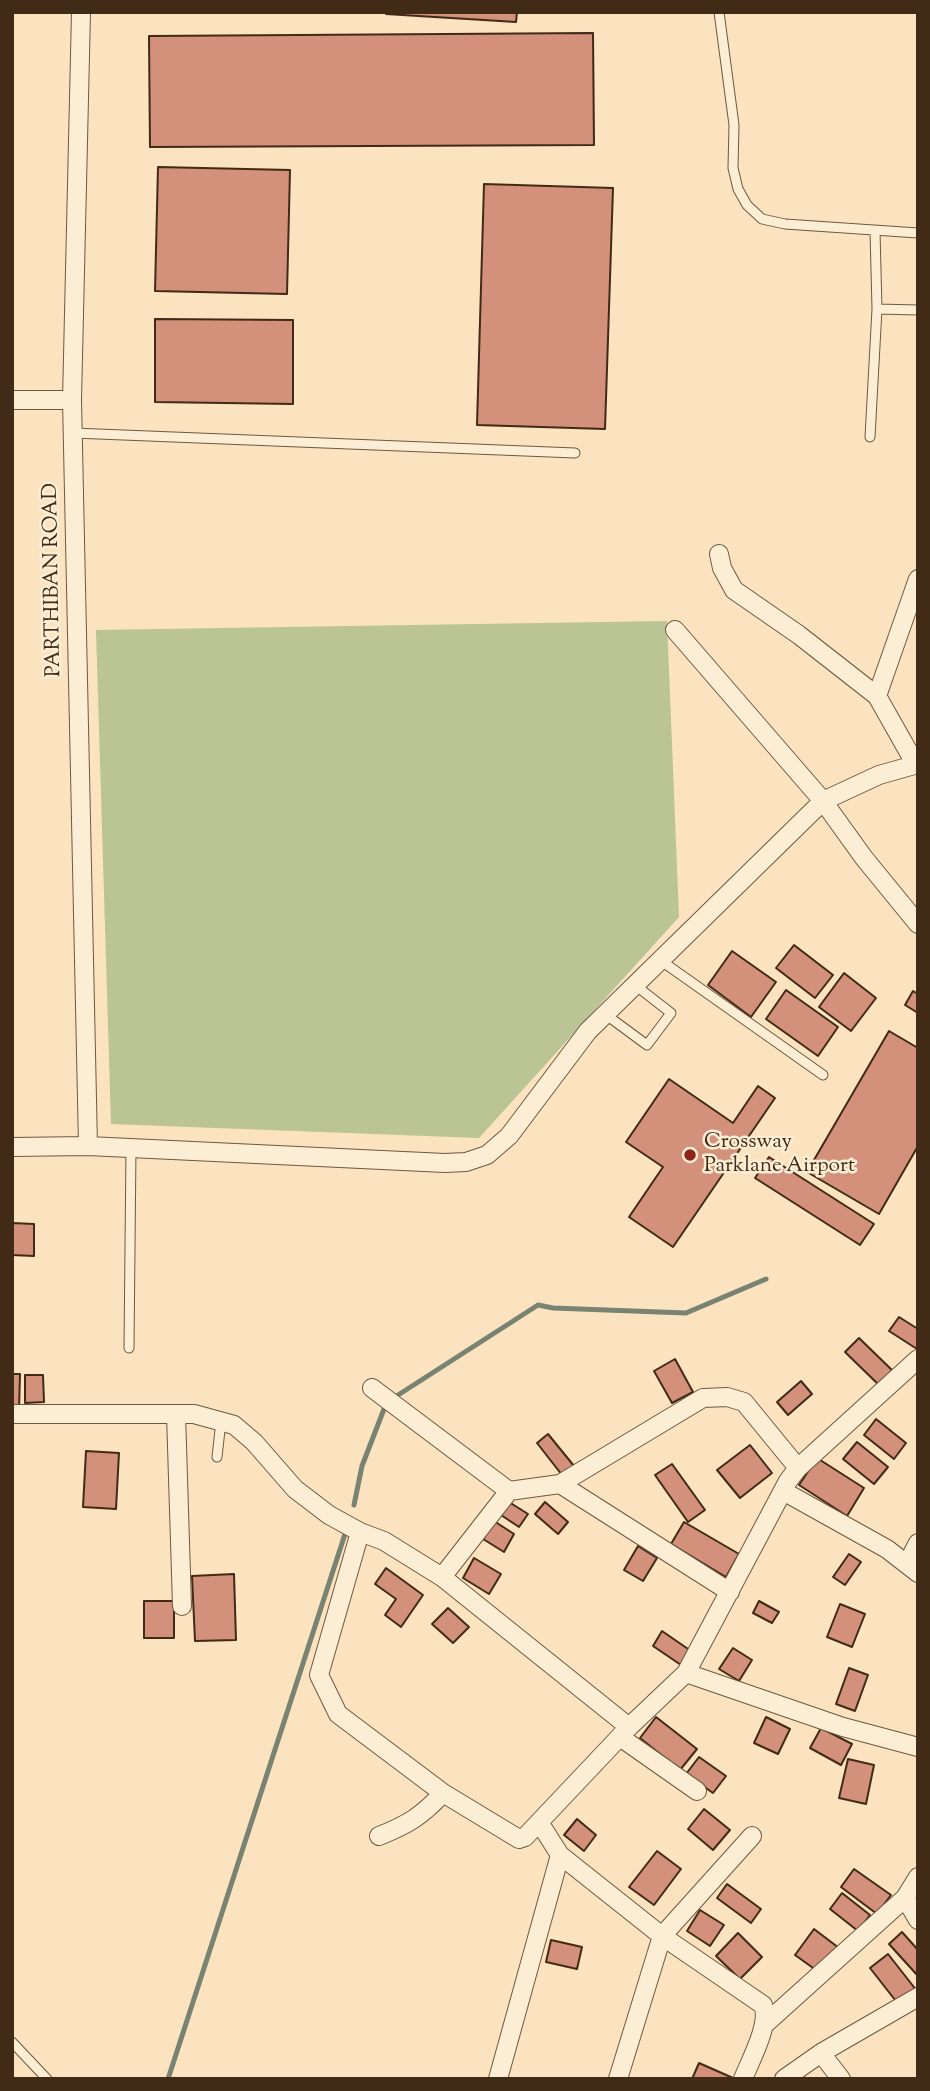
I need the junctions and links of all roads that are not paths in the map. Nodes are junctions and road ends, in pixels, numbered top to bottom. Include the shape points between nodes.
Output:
1 (81, 12) edge
2 (719, 12) edge
3 (875, 231) junction
4 (918, 233) edge
5 (877, 309) junction
6 (918, 310) edge
7 (12, 400) edge
8 (72, 400) junction
9 (73, 433) junction
10 (870, 437) dead end
11 (575, 453) dead end
12 (719, 554) dead end
13 (918, 579) edge
14 (675, 630) dead end
15 (877, 696) junction
16 (917, 764) edge
17 (823, 801) junction
18 (918, 924) edge
19 (660, 960) junction
20 (635, 985) junction
21 (605, 1014) junction
22 (822, 1075) dead end
23 (12, 1146) edge
24 (88, 1146) junction
25 (131, 1148) junction
26 (129, 1348) dead end
27 (918, 1359) edge
28 (911, 1377) edge
29 (372, 1388) dead end
30 (12, 1414) edge
31 (176, 1414) junction
32 (221, 1420) junction
33 (217, 1457) dead end
34 (798, 1468) junction
35 (560, 1484) junction
36 (509, 1491) junction
37 (782, 1491) junction
38 (360, 1532) junction
39 (918, 1543) edge
40 (912, 1568) edge
41 (442, 1577) junction
42 (730, 1592) junction
43 (182, 1606) dead end
44 (686, 1673) junction
45 (624, 1732) junction
46 (918, 1747) edge
47 (697, 1791) dead end
48 (443, 1793) junction
49 (539, 1822) junction
50 (379, 1836) dead end
51 (752, 1836) dead end
52 (560, 1855) junction
53 (918, 1877) edge
54 (905, 1898) junction
55 (918, 1920) edge
56 (662, 1937) junction
57 (918, 1997) edge
58 (765, 2024) junction
59 (12, 2042) edge
60 (821, 2053) junction
61 (47, 2079) edge
62 (498, 2079) edge
63 (618, 2079) edge
64 (743, 2079) edge
65 (784, 2079) edge
66 (841, 2079) edge

1 - 8 street, PARTHIBAN ROAD
2 - 3 lane via 734,125 733,168 747,205 762,219 785,224
3 - 4 lane
3 - 5 lane
5 - 6 lane
5 - 10 lane
7 - 8 street
8 - 9 street, PARTHIBAN ROAD
9 - 11 lane
9 - 24 street, PARTHIBAN ROAD
12 - 15 street via 734,590
13 - 15 street
14 - 17 street
15 - 16 street
16 - 17 street via 879,775
17 - 18 street
17 - 19 street
19 - 20 street
19 - 22 lane
20 - 21 street
20 - 21 lane via 671,1013 647,1045
21 - 25 street via 509,1136 487,1155 466,1162
23 - 24 street
24 - 25 street
25 - 26 lane
27 - 28 street
28 - 34 street
29 - 36 street
30 - 31 street
31 - 32 street
31 - 43 street
32 - 33 lane
32 - 38 street via 254,1442 295,1489
34 - 35 street via 744,1402 703,1398
34 - 37 street
35 - 36 street
35 - 42 street
36 - 41 street
37 - 40 street via 887,1549
37 - 42 street
38 - 41 street via 384,1541
38 - 48 street via 320,1675 338,1714
39 - 40 street
41 - 45 street
42 - 44 street
44 - 45 street
44 - 46 street via 843,1727
45 - 47 street
45 - 49 street
48 - 49 street via 519,1839
48 - 50 street via 426,1811
49 - 52 street
51 - 56 street
52 - 56 street
52 - 62 street
53 - 54 street
54 - 55 street
54 - 58 street
56 - 58 street via 763,2006
56 - 63 street
57 - 60 street
58 - 64 street
59 - 61 lane
60 - 65 street
60 - 66 street

